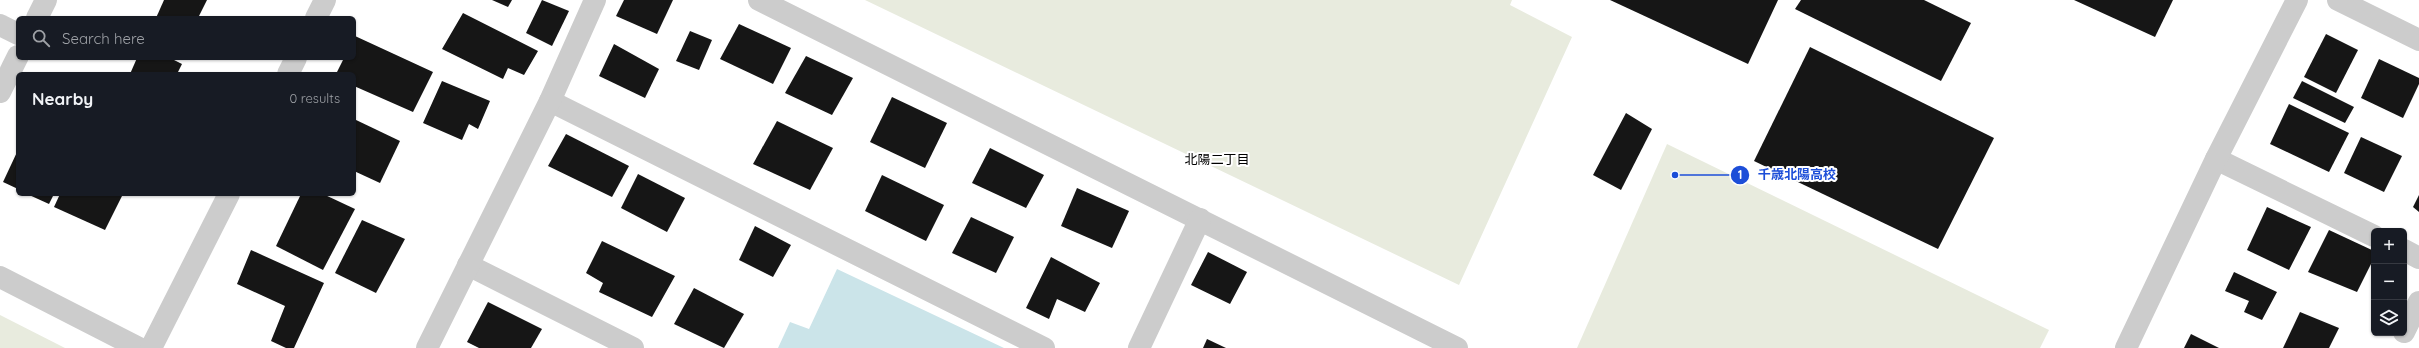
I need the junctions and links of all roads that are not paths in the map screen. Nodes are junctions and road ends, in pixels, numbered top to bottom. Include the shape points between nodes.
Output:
1 (46, 0) edge
2 (325, 0) edge
3 (596, 0) edge
4 (759, 0) edge
5 (2297, 0) edge
6 (2338, 0) edge
7 (38, 16) edge
8 (317, 16) edge
9 (0, 25) edge
10 (16, 33) edge
11 (2419, 40) edge
12 (16, 60) edge
13 (295, 60) edge
14 (289, 72) edge
15 (0, 92) edge
16 (550, 101) junction
17 (2216, 159) junction
18 (228, 196) edge
19 (1200, 219) junction
20 (2371, 235) edge
21 (2407, 252) edge
22 (2419, 258) edge
23 (468, 265) junction
24 (0, 277) edge
25 (2419, 302) edge
26 (2407, 327) edge
27 (2402, 336) edge
28 (139, 348) edge
29 (151, 348) edge
30 (427, 348) edge
31 (633, 348) edge
32 (1044, 348) edge
33 (1139, 348) edge
34 (1457, 348) edge
35 (2126, 348) edge
36 (2396, 348) edge

1 - 7 street
2 - 8 street
3 - 16 street
4 - 19 street
5 - 17 street
6 - 11 street
9 - 10 street
12 - 15 street
13 - 14 street
16 - 23 street
16 - 32 street
17 - 20 street
17 - 35 street
18 - 29 street
19 - 33 street
19 - 34 street
21 - 22 street
23 - 30 street
23 - 31 street
24 - 28 street
25 - 26 street
27 - 36 street

